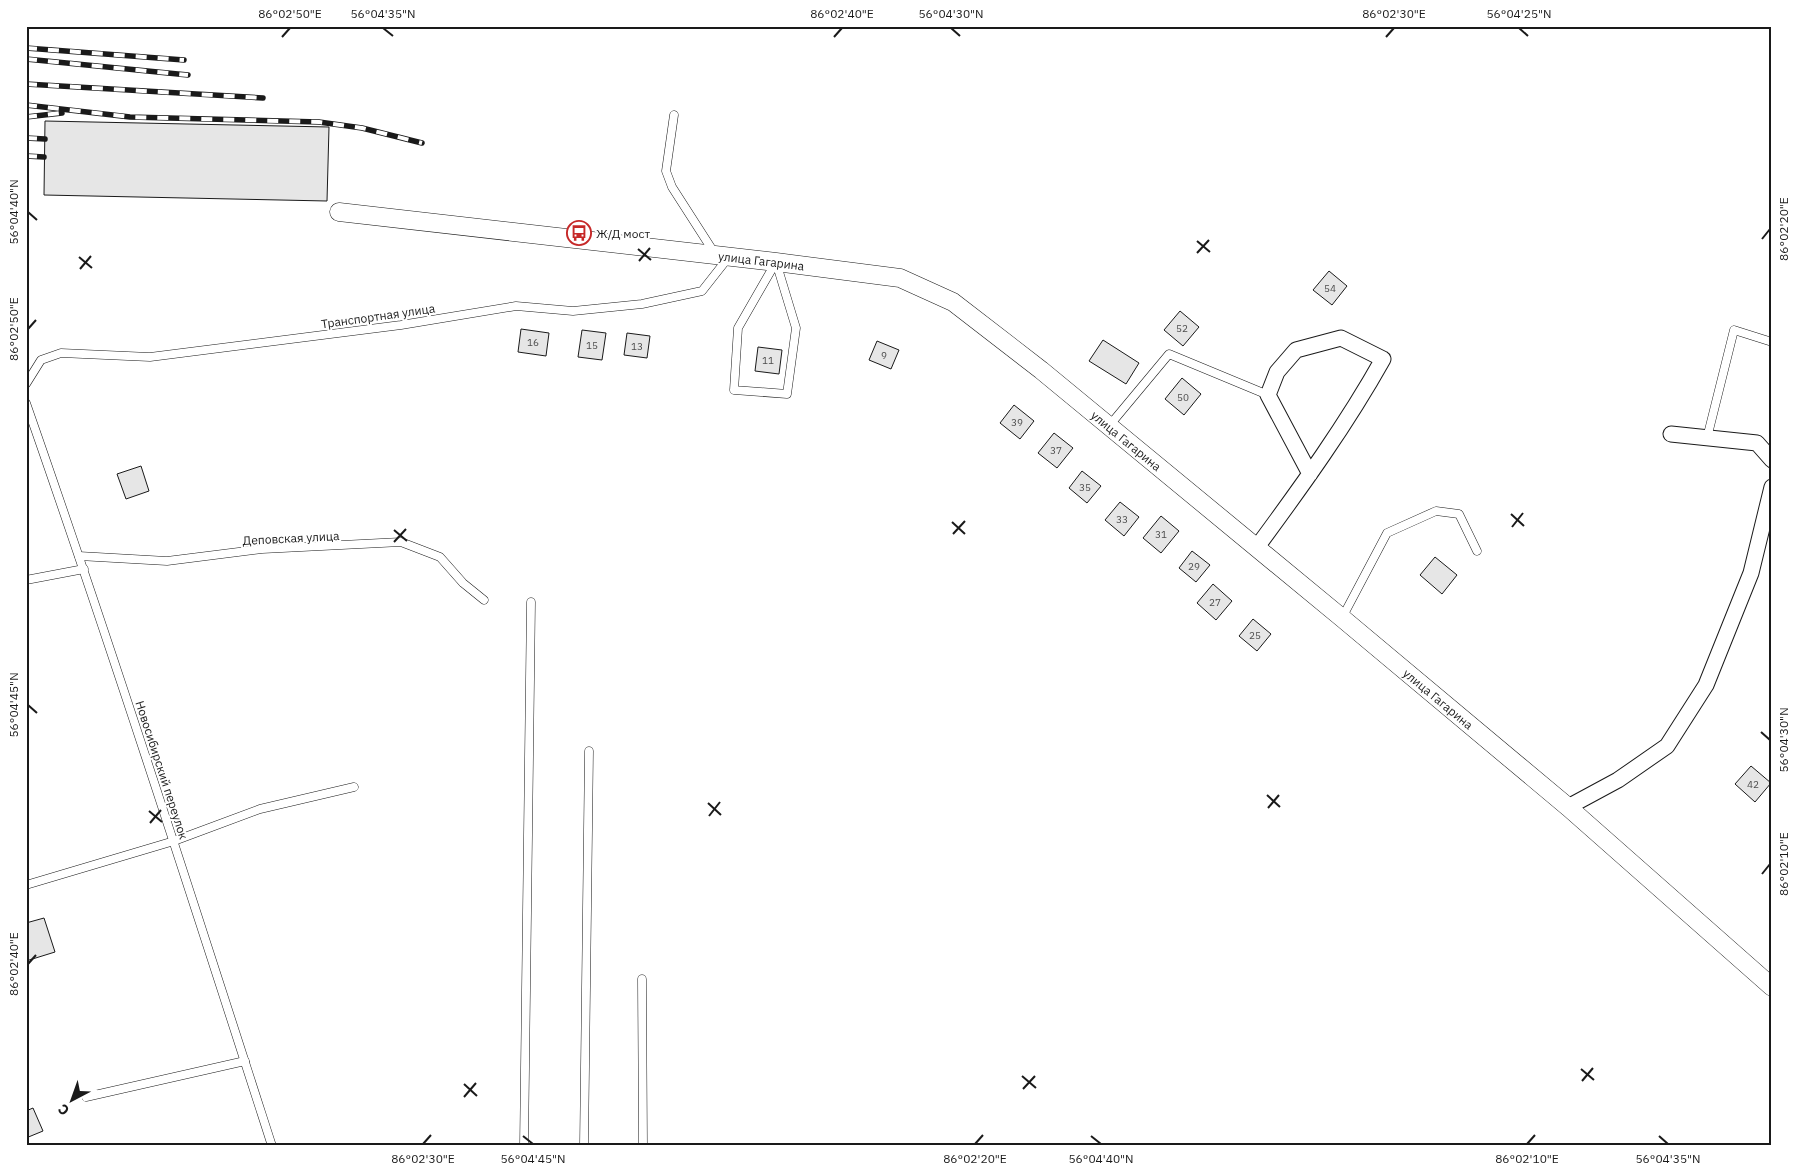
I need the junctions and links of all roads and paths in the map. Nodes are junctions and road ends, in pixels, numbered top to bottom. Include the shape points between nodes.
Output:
1 (674, 115) dead end
2 (339, 212) dead end
3 (722, 256) junction
4 (776, 262) junction
5 (1772, 342) edge
6 (26, 384) edge
7 (1268, 395) junction
8 (26, 403) edge
9 (1109, 426) junction
10 (1671, 434) dead end
11 (1707, 438) junction
12 (1764, 443) edge
13 (1772, 460) edge
14 (1310, 474) junction
15 (1772, 487) edge
16 (1257, 547) junction
17 (1477, 551) dead end
18 (79, 556) junction
19 (84, 569) junction
20 (26, 580) edge
21 (484, 600) dead end
22 (531, 602) dead end
23 (1342, 618) junction
24 (589, 751) dead end
25 (354, 787) dead end
26 (1568, 807) junction
27 (174, 840) junction
28 (26, 885) edge
29 (642, 979) dead end
30 (1772, 987) edge
31 (245, 1061) junction
32 (86, 1097) dead end
33 (272, 1146) edge
34 (524, 1146) edge
35 (584, 1146) edge
36 (643, 1146) edge

1 - 3 lane via 666,171 672,187
2 - 3 street, улица Гагарина
3 - 4 street, улица Гагарина
3 - 6 lane, Транспортная улица via 702,291 642,304 573,311 516,306 401,325 150,357 61,353 41,360
4 - 4 lane via 738,328 734,390 787,394 796,328
4 - 9 street, улица Гагарина via 900,278 953,302
5 - 11 lane via 1734,330
7 - 9 lane via 1169,354
7 - 14 street
7 - 14 street via 1277,372 1296,350 1341,338 1383,359
8 - 18 lane, Новосибирский переулок
9 - 16 street, улица Гагарина
10 - 11 street
11 - 12 street
12 - 13 street
14 - 16 street
15 - 26 street via 1751,573 1706,685 1667,746 1618,780
16 - 23 street, улица Гагарина
17 - 23 lane via 1459,514 1436,511 1387,534
18 - 19 lane, Новосибирский переулок
18 - 21 lane, Деповская улица via 167,561 262,549 401,542 440,557 463,583
19 - 20 lane
19 - 27 lane, Новосибирский переулок
22 - 34 lane
23 - 26 street, улица Гагарина
24 - 35 lane
25 - 27 lane via 260,809
26 - 30 street, улица Гагарина
27 - 28 lane
27 - 31 lane, Новосибирский переулок
29 - 36 lane
31 - 32 lane
31 - 33 lane, Новосибирский переулок

